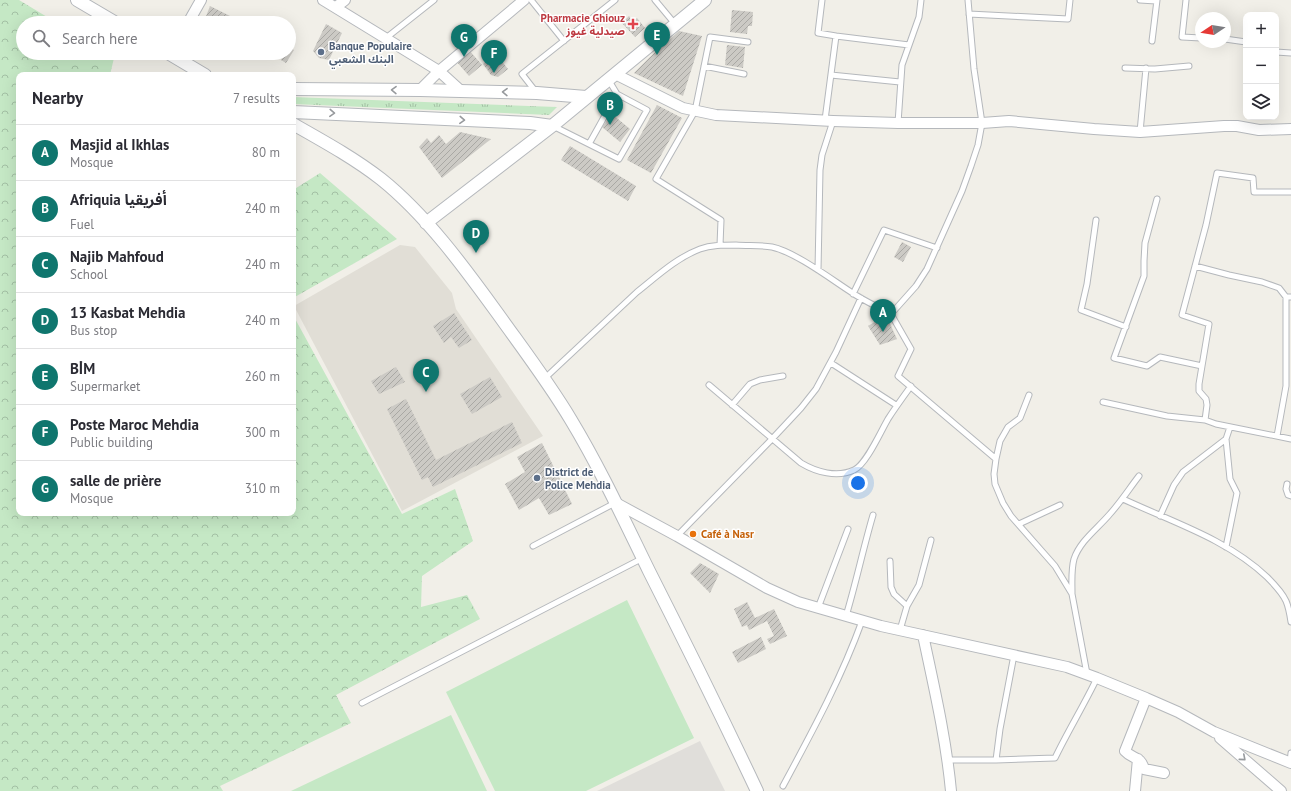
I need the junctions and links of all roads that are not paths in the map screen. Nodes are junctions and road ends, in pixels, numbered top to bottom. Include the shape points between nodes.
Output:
1 (77, 0) edge
2 (201, 0) edge
3 (323, 0) edge
4 (345, 0) edge
5 (434, 0) edge
6 (524, 0) edge
7 (531, 0) edge
8 (616, 0) edge
9 (655, 0) edge
10 (705, 0) edge
11 (822, 0) edge
12 (921, 0) edge
13 (968, 0) edge
14 (1070, 0) edge
15 (1140, 0) edge
16 (1156, 0) edge
17 (1186, 0) edge
18 (336, 7) junction
19 (969, 14) junction
20 (104, 16) edge
21 (192, 16) edge
22 (675, 24) junction
23 (836, 36) junction
24 (386, 38) junction
25 (1195, 38) edge
26 (1231, 40) edge
27 (564, 41) junction
28 (1152, 41) dead end
29 (748, 42) dead end
30 (1243, 42) edge
31 (909, 45) junction
32 (1279, 52) edge
33 (1291, 53) edge
34 (180, 60) edge
35 (704, 66) junction
36 (1189, 66) dead end
37 (1125, 68) dead end
38 (1146, 68) junction
39 (439, 71) junction
40 (200, 72) edge
41 (744, 74) dead end
42 (831, 75) junction
43 (611, 76) junction
44 (900, 82) junction
45 (296, 89) edge
46 (420, 90) junction
47 (461, 91) junction
48 (537, 93) junction
49 (617, 94) junction
50 (586, 97) junction
51 (694, 111) junction
52 (296, 112) edge
53 (829, 121) junction
54 (898, 123) junction
55 (982, 123) junction
56 (296, 126) edge
57 (552, 126) junction
58 (1291, 129) edge
59 (1140, 132) junction
60 (589, 144) junction
61 (1291, 192) edge
62 (1157, 199) dead end
63 (1096, 220) dead end
64 (426, 223) junction
65 (720, 245) junction
66 (937, 248) junction
67 (1195, 266) junction
68 (818, 270) junction
69 (853, 294) junction
70 (1289, 297) edge
71 (861, 298) junction
72 (891, 314) junction
73 (1126, 327) junction
74 (831, 363) junction
75 (1202, 366) junction
76 (783, 376) dead end
77 (544, 379) junction
78 (709, 385) dead end
79 (911, 386) junction
80 (1029, 395) dead end
81 (1103, 402) dead end
82 (732, 405) junction
83 (896, 405) junction
84 (1205, 420) junction
85 (1230, 427) junction
86 (1277, 436) junction
87 (772, 439) junction
88 (1226, 439) junction
89 (1291, 439) edge
90 (996, 459) junction
91 (1139, 476) dead end
92 (1287, 484) dead end
93 (1291, 496) edge
94 (1123, 499) junction
95 (616, 503) junction
96 (1060, 506) dead end
97 (873, 515) dead end
98 (1160, 516) junction
99 (1019, 524) junction
100 (848, 529) dead end
101 (677, 536) junction
102 (931, 540) dead end
103 (533, 546) dead end
104 (1226, 547) junction
105 (643, 558) junction
106 (890, 561) dead end
107 (1072, 594) junction
108 (907, 606) junction
109 (818, 608) junction
110 (846, 616) junction
111 (862, 621) junction
112 (1291, 622) edge
113 (900, 630) junction
114 (923, 635) junction
115 (1014, 655) junction
116 (1092, 676) junction
117 (1146, 698) junction
118 (362, 703) dead end
119 (1214, 732) junction
120 (1138, 759) junction
121 (948, 760) junction
122 (996, 760) junction
123 (1291, 760) edge
124 (1164, 773) dead end
125 (782, 786) dead end
126 (757, 791) edge
127 (951, 791) edge
128 (1135, 791) edge
129 (1281, 791) edge

1 - 20 street
2 - 21 street
3 - 18 street
4 - 18 street
5 - 24 lane
6 - 39 street
7 - 27 lane
8 - 27 lane
9 - 22 lane
10 - 22 street
11 - 23 lane via 818,33
12 - 31 lane via 919,17
13 - 19 lane
14 - 19 lane via 1068,19
15 - 16 lane
16 - 28 lane
17 - 25 lane via 1182,37
18 - 24 street
19 - 55 lane
22 - 43 street
23 - 31 lane
23 - 42 lane
24 - 39 street
26 - 30 lane
27 - 48 lane via 522,74
29 - 35 lane via 710,36
31 - 44 lane via 902,64
32 - 33 lane
34 - 40 street
35 - 41 lane
35 - 51 lane
36 - 38 lane
37 - 38 lane
38 - 59 lane
39 - 46 street
39 - 47 street
42 - 44 lane
42 - 53 lane
43 - 49 lane
43 - 50 street
43 - 51 street
44 - 54 lane
46 -> 45 street
46 - 47 street
48 -> 47 street
48 - 50 street
49 - 60 lane
49 - 60 lane via 647,110 623,153 619,159
50 - 57 street
51 - 53 street via 716,115
51 - 65 lane via 656,179 721,220
52 -> 57 street
53 - 54 street
53 - 68 lane via 820,170
54 - 55 street
55 - 59 street via 1009,121
55 - 66 lane via 962,191
56 - 64 street via 381,179
57 - 60 lane
57 - 64 street
58 - 59 street via 1260,130 1224,126
61 - 67 lane via 1254,192 1253,178 1217,173
62 - 73 lane via 1145,244 1144,276
63 - 73 lane via 1081,310
64 - 77 street via 474,281
65 - 68 lane via 773,247
65 - 77 lane via 699,250 666,269 637,292
66 - 69 lane via 884,230
66 - 72 lane via 916,286
67 - 70 lane via 1262,282 1279,288
67 - 75 lane via 1182,315 1209,324
68 - 69 lane
69 - 71 lane
70 - 86 lane via 1286,386
71 - 72 lane
71 - 74 lane
72 - 79 lane via 911,350 898,376
73 - 75 lane via 1114,358 1147,366 1160,357
74 - 83 lane
74 - 87 lane via 816,389
75 - 84 lane via 1199,391 1206,399
76 - 82 lane via 750,384
77 - 95 street via 571,420
78 - 82 lane
79 - 83 lane
79 - 90 lane
80 - 90 lane via 1020,418 1008,427 1000,441
81 - 84 lane via 1167,416
82 - 87 lane
83 - 87 lane via 863,463 855,470 845,473 833,474 811,468
84 - 85 lane
85 - 86 lane
85 - 88 lane
86 - 89 lane
87 - 101 lane
88 - 98 lane via 1184,472 1174,486
88 - 104 lane via 1230,479 1237,493
90 - 99 lane via 994,474 997,492 1011,516
91 - 94 lane
92 - 93 lane via 1288,495
94 - 98 lane
94 - 107 lane via 1079,548 1074,559
95 - 101 street
95 - 103 lane
95 - 105 street
96 - 99 lane
97 - 110 lane
98 - 104 lane
99 - 107 lane via 1055,566
100 - 109 lane
101 - 109 street via 767,588
102 - 108 lane via 919,585
104 - 112 lane via 1252,563 1279,589 1286,600
105 - 118 lane
105 - 126 street
106 - 108 lane via 891,587 894,594
107 - 116 lane
108 - 113 lane
109 - 110 street
110 - 111 street
111 - 113 street
111 - 125 lane via 853,647 816,726
113 - 114 street
114 - 115 street
114 - 121 street
115 - 116 street via 1067,667
115 - 122 lane
116 - 117 street
116 - 122 lane via 1088,698 1055,758
117 - 119 street
117 - 120 street via 1126,752
119 - 123 street
119 -> 129 street
120 - 124 street via 1144,769
120 - 128 street
121 - 122 lane
121 - 127 street

